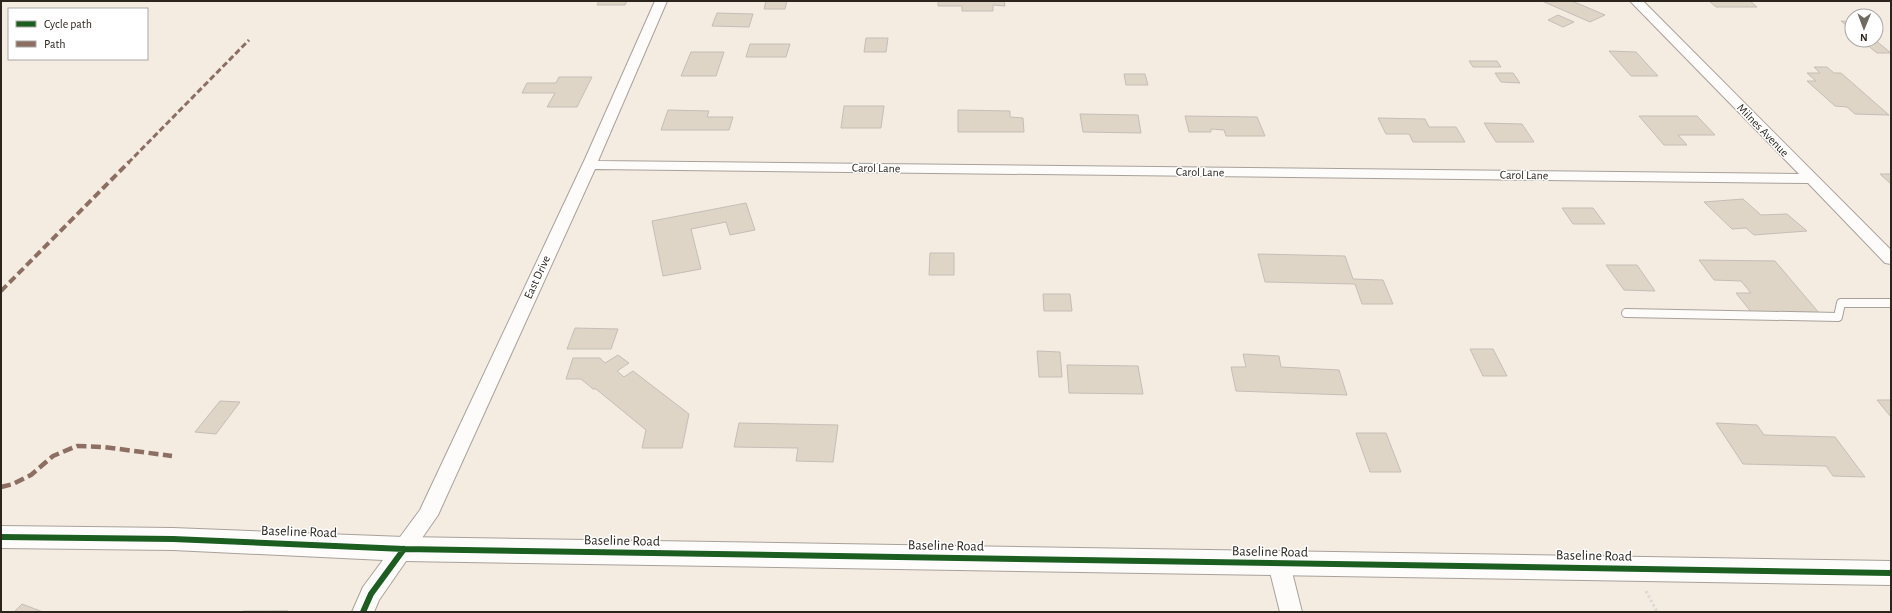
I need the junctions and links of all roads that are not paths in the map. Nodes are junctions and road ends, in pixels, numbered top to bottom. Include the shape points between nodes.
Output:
1 (661, 1) edge
2 (1636, 1) edge
3 (589, 165) junction
4 (1810, 179) junction
5 (1891, 259) edge
6 (1891, 303) edge
7 (1626, 313) dead end
8 (1, 537) edge
9 (404, 549) junction
10 (1279, 564) junction
11 (1891, 573) edge
12 (363, 612) edge
13 (1291, 612) edge

1 - 3 street, East Drive
2 - 4 street, Milnes Avenue
3 - 4 street, Carol Lane
3 - 9 street, East Drive via 428,515
4 - 5 street, Milnes Avenue
6 - 7 lane via 1841,303 1838,317
8 - 9 main road, Baseline Road via 173,539
9 - 10 main road, Baseline Road
9 - 12 street, East Drive via 371,594
10 - 11 main road, Baseline Road
10 - 13 street

